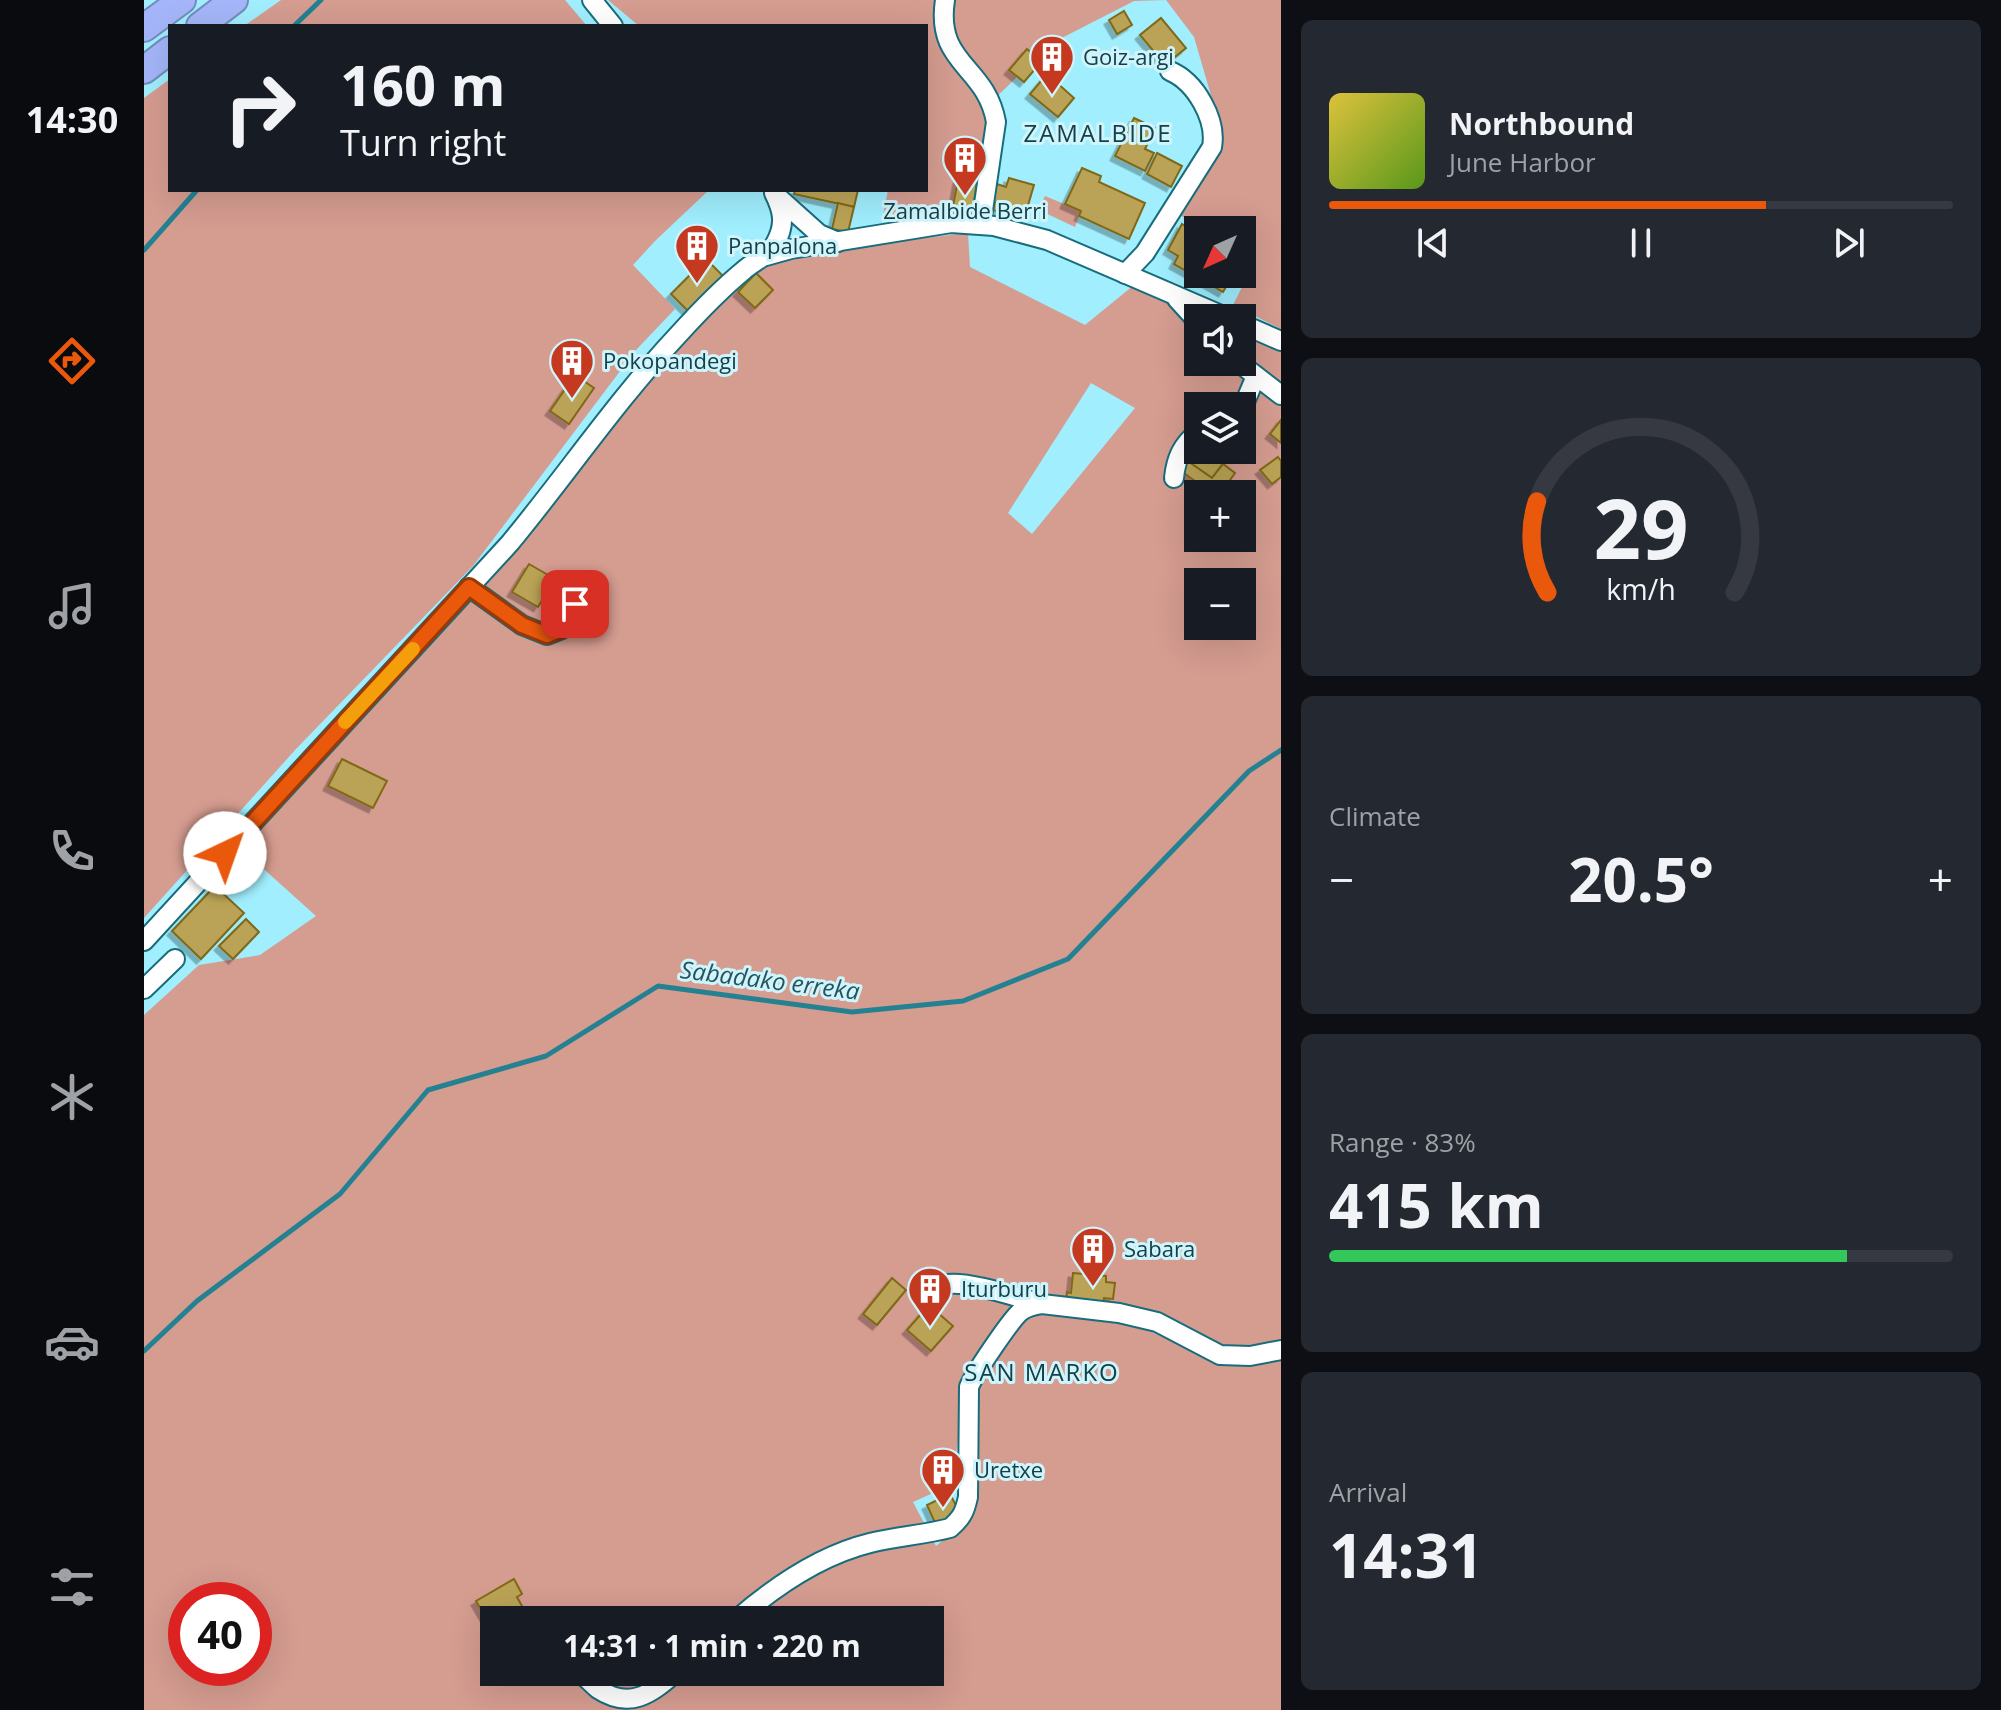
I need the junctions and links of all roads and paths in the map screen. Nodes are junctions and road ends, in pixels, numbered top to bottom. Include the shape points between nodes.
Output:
1 (182, 0) edge
2 (234, 0) edge
3 (592, 0) edge
4 (945, 0) edge
5 (203, 24) edge
6 (611, 24) edge
7 (144, 28) edge
8 (168, 52) edge
9 (144, 70) edge
10 (1170, 71) dead end
11 (772, 192) edge
12 (773, 192) edge
13 (783, 213) junction
14 (981, 224) junction
15 (838, 242) junction
16 (817, 245) junction
17 (766, 256) junction
18 (1125, 274) junction
19 (1172, 294) junction
20 (1195, 304) edge
21 (1184, 307) edge
22 (1256, 330) edge
23 (1281, 341) edge
24 (1256, 376) joint
25 (1249, 392) edge
26 (1281, 395) edge
27 (1184, 450) edge
28 (1174, 478) dead end
29 (469, 587) junction
30 (575, 604) dead end
31 (144, 941) edge
32 (175, 959) dead end
33 (144, 989) edge
34 (932, 1294) dead end
35 (1042, 1304) junction
36 (1281, 1350) edge
37 (755, 1606) edge
38 (595, 1686) edge
39 (660, 1686) edge

1 - 7 highway
2 - 5 highway
3 - 6 street
4 - 14 street via 946,39 982,84 996,122
8 - 9 highway
10 - 18 street via 1183,76 1202,104 1214,134 1212,147 1145,253
11 - 13 street
12 - 15 street via 819,234
13 - 16 street via 801,238
13 - 17 street via 778,237
14 - 15 street via 951,223
14 - 18 street via 1047,240
15 - 16 street
16 - 17 street
17 - 29 street via 729,283 633,384 549,496
18 - 19 street
19 - 20 street
19 - 21 street
22 - 23 street
24 - 25 street
24 - 26 street
27 - 28 street via 1176,460
29 - 30 street via 522,625 547,635 562,629
29 - 31 street
32 - 33 street
34 - 35 street via 948,1284
35 - 36 street via 1157,1322 1220,1355
35 - 37 street via 1019,1313 974,1373 969,1387 968,1497 960,1520 950,1528 870,1543 830,1557
38 - 39 street via 630,1701

